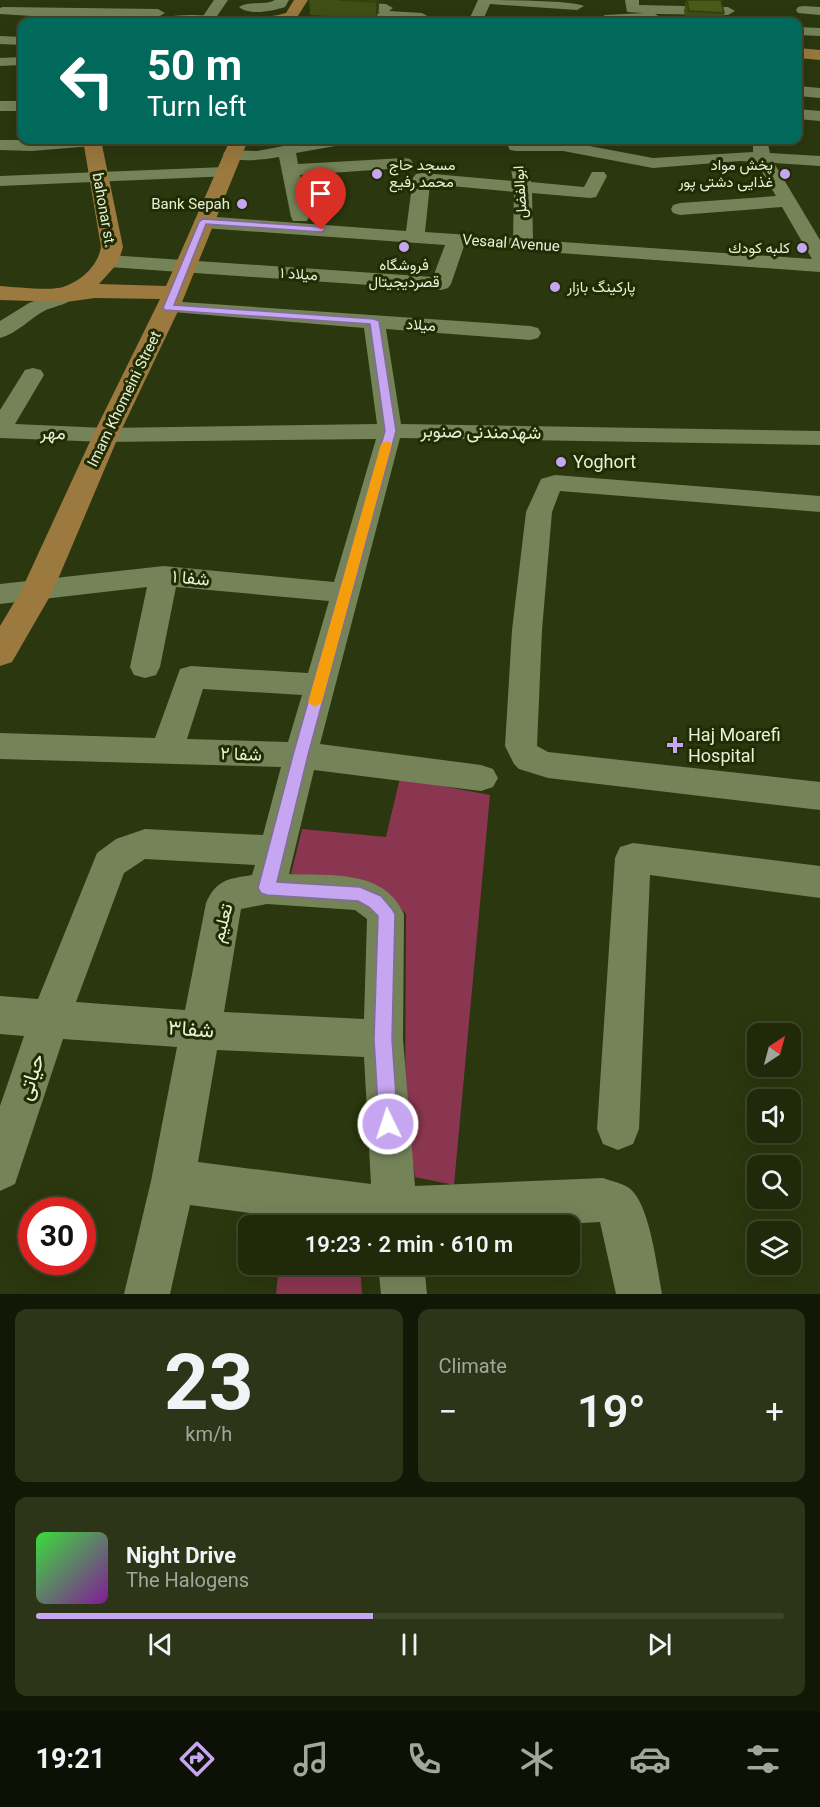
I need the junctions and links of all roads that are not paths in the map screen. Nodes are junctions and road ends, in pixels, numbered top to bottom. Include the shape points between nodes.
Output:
1 (130, 0) edge
2 (165, 0) edge
3 (221, 0) edge
4 (282, 0) edge
5 (301, 0) edge
6 (486, 0) edge
7 (632, 0) edge
8 (248, 3) edge
9 (267, 3) edge
10 (317, 3) edge
11 (666, 5) edge
12 (577, 6) dead end
13 (3, 9) edge
14 (803, 10) dead end
15 (385, 11) edge
16 (728, 11) edge
17 (820, 11) edge
18 (122, 14) junction
19 (682, 16) edge
20 (422, 17) dead end
21 (54, 18) edge
22 (96, 18) edge
23 (147, 18) edge
24 (160, 18) edge
25 (209, 18) edge
26 (236, 18) edge
27 (286, 18) edge
28 (305, 18) edge
29 (477, 18) edge
30 (631, 18) edge
31 (18, 20) edge
32 (802, 31) edge
33 (820, 32) edge
34 (0, 40) edge
35 (18, 41) edge
36 (802, 53) edge
37 (820, 55) edge
38 (802, 58) edge
39 (820, 60) edge
40 (18, 61) edge
41 (0, 62) edge
42 (802, 91) edge
43 (820, 93) edge
44 (0, 106) edge
45 (18, 106) edge
46 (802, 114) edge
47 (820, 116) edge
48 (52, 144) edge
49 (93, 144) edge
50 (317, 144) edge
51 (516, 144) edge
52 (532, 144) edge
53 (636, 144) edge
54 (0, 145) edge
55 (761, 148) edge
56 (287, 149) junction
57 (232, 155) edge
58 (720, 157) junction
59 (631, 158) junction
60 (820, 161) edge
61 (411, 166) junction
62 (290, 170) junction
63 (598, 176) dead end
64 (728, 178) dead end
65 (521, 180) junction
66 (0, 182) edge
67 (100, 182) junction
68 (11, 198) dead end
69 (788, 201) junction
70 (680, 209) dead end
71 (300, 217) dead end
72 (203, 222) junction
73 (415, 236) junction
74 (457, 239) junction
75 (523, 244) junction
76 (820, 257) edge
77 (109, 261) junction
78 (186, 265) junction
79 (820, 266) edge
80 (0, 292) edge
81 (66, 295) junction
82 (171, 300) junction
83 (374, 321) junction
84 (0, 331) edge
85 (530, 333) dead end
86 (33, 375) dead end
87 (0, 430) edge
88 (390, 431) junction
89 (106, 435) junction
90 (820, 438) edge
91 (820, 504) edge
92 (164, 576) junction
93 (37, 591) junction
94 (345, 593) junction
95 (0, 594) edge
96 (0, 654) edge
97 (145, 667) dead end
98 (320, 685) junction
99 (0, 746) edge
100 (167, 751) junction
101 (301, 755) junction
102 (481, 778) dead end
103 (820, 796) edge
104 (277, 851) junction
105 (820, 882) edge
106 (267, 888) junction
107 (0, 1015) edge
108 (50, 1018) junction
109 (200, 1030) junction
110 (383, 1039) junction
111 (618, 1129) dead end
112 (0, 1169) edge
113 (173, 1181) junction
114 (383, 1215) edge
115 (395, 1215) edge
116 (419, 1215) edge
117 (402, 1275) edge
118 (147, 1294) edge
119 (404, 1294) edge
120 (639, 1294) edge

1 - 18 street
2 - 24 street
3 - 25 street
4 - 9 street via 279,4
5 - 27 main road
6 - 12 street
6 - 29 street
7 - 11 street via 632,9
8 - 9 street
8 - 26 street
10 - 15 street
10 - 28 main road
11 - 19 street
13 - 21 street
13 - 31 street
14 - 17 street
15 - 20 street
16 - 19 street
18 - 22 street
18 - 23 street
19 - 30 street
32 - 33 street
34 - 35 street
36 - 37 main road
38 - 39 main road
40 - 41 street
42 - 43 street
44 - 45 street
46 - 47 street
48 - 54 street
49 - 67 main road, bahonar st.
50 - 56 street
51 - 65 street, ابوالفضل
52 - 59 street
53 - 59 street
55 - 58 street
55 - 60 street
55 - 69 street
56 - 57 street via 256,156
56 - 62 street
57 - 67 street
57 - 72 main road, Imam Khomeini Street
58 - 59 street via 652,163
58 - 64 street
61 - 62 street
61 - 65 street
61 - 73 street
62 - 71 street
63 - 65 street via 590,193
65 - 75 street, ابوالفضل
66 - 67 street
67 - 68 street
67 - 77 main road, bahonar st. via 112,247
69 - 70 street
69 - 76 street
72 - 73 street, Vesaal Avenue
72 - 78 main road, Imam Khomeini Street
73 - 74 street, Vesaal Avenue
74 - 75 street, Vesaal Avenue
74 - 78 street, میلاد ۱ via 441,284
75 - 79 street, Vesaal Avenue
77 - 78 street, میلاد ۱
77 - 81 main road, bahonar st. via 98,274
78 - 82 main road, Imam Khomeini Street
80 - 81 main road
81 - 82 main road via 94,303
81 - 84 street via 36,307
82 - 83 street, میلاد
82 - 89 main road, Imam Khomeini Street
83 - 85 street, میلاد
83 - 88 street
86 - 87 street
87 - 89 street, مهر
88 - 89 street, شهدمندنی صنوبر
88 - 90 street, شهدمندنی صنوبر
88 - 94 street
89 - 93 main road, Imam Khomeini Street
91 - 103 street via 581,484 550,485 539,512 521,746 529,759 548,765
92 - 93 street, شفا ۱
92 - 94 street, شفا ۱
92 - 97 street
93 - 95 street, شفا ۱
93 - 96 main road, Imam Khomeini Street
94 - 98 street
98 - 100 street via 191,677
98 - 101 street
99 - 100 street, شفا ۲
100 - 101 street, شفا ۲
101 - 102 street, شفا ۲
101 - 104 street
104 - 106 street
104 - 108 street, حیاتی via 145,844 128,850 110,864
105 - 111 street via 633,858
106 - 109 street, تعلیم via 232,894 224,903
106 - 110 street, تعلیم via 360,894 386,914
107 - 108 street, شفا۳
108 - 109 street, شفا۳
108 - 112 street, حیاتی
109 - 110 street, شفا۳
109 - 113 street, تعلیم
110 - 115 street
113 - 114 street
113 - 118 street, تعلیم
116 - 120 street via 603,1200 614,1204 623,1216
117 - 119 street

